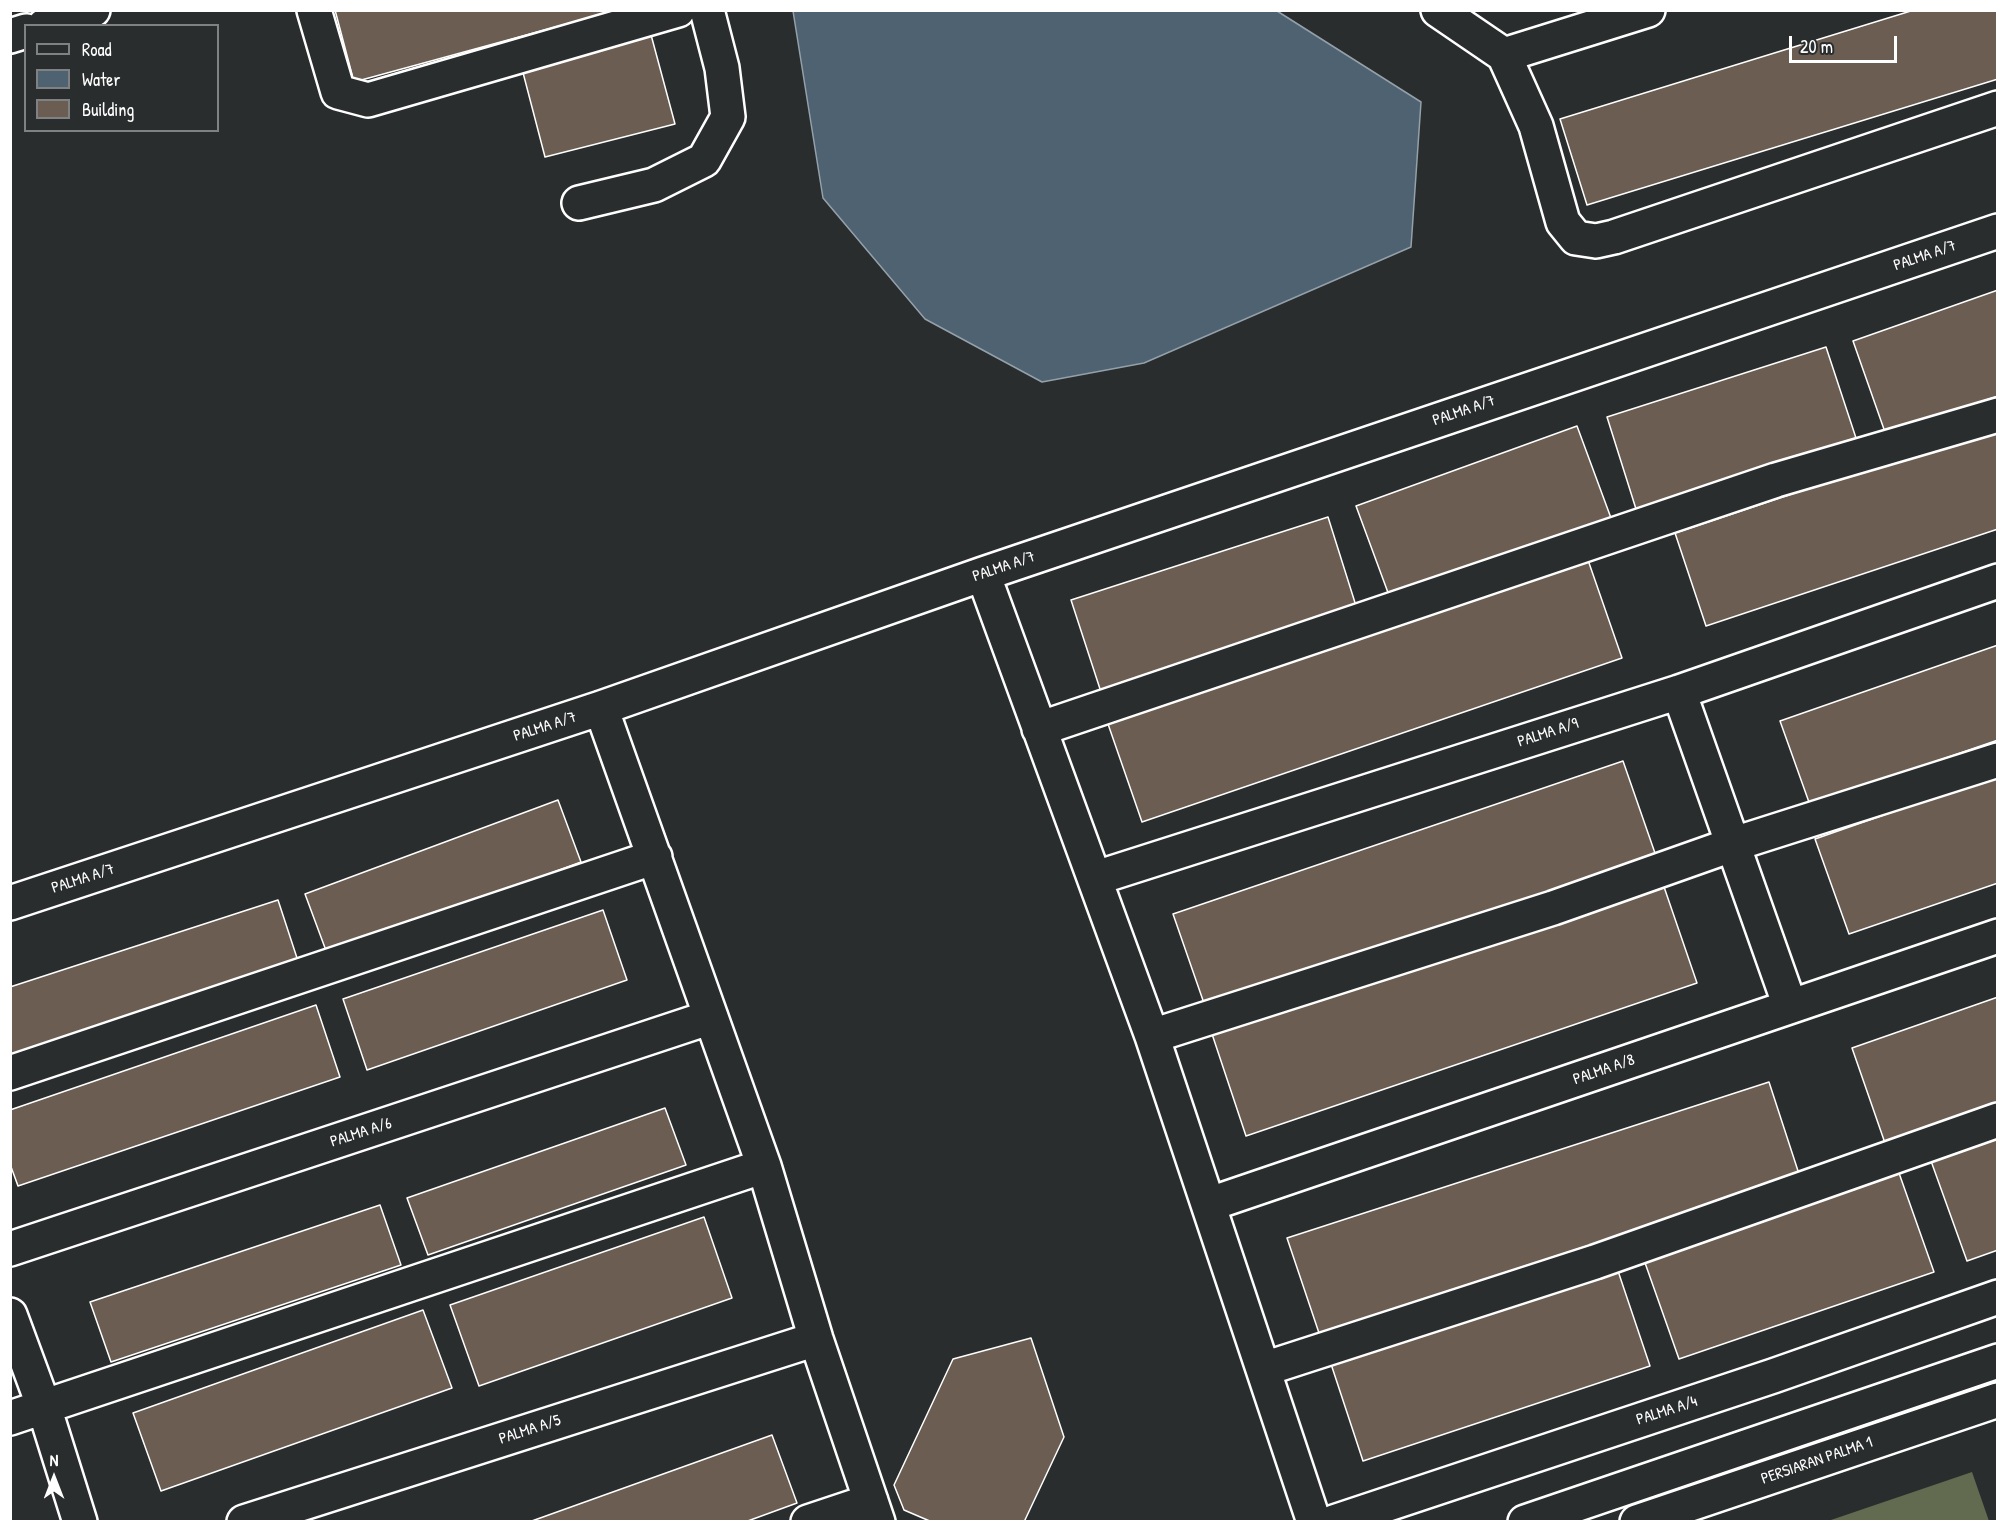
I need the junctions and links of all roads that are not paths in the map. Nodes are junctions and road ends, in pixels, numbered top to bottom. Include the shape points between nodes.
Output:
1 (93, 10) edge
2 (314, 10) edge
3 (678, 10) edge
4 (707, 10) edge
5 (1438, 10) edge
6 (1648, 10) edge
7 (50, 24) edge
8 (1504, 55) junction
9 (1998, 108) edge
10 (579, 203) dead end
11 (1998, 231) edge
12 (1998, 415) edge
13 (983, 574) junction
14 (1998, 581) edge
15 (1679, 692) junction
16 (602, 708) junction
17 (1039, 729) junction
18 (1998, 760) edge
19 (1734, 844) junction
20 (655, 857) junction
21 (1096, 878) junction
22 (10, 903) edge
23 (1998, 936) edge
24 (1790, 1006) junction
25 (711, 1017) junction
26 (1152, 1036) junction
27 (10, 1073) edge
28 (1998, 1120) edge
29 (764, 1166) junction
30 (1210, 1204) junction
31 (10, 1249) edge
32 (1998, 1297) edge
33 (10, 1315) edge
34 (816, 1339) junction
35 (1990, 1363) edge
36 (1264, 1368) junction
37 (1996, 1405) edge
38 (44, 1407) junction
39 (10, 1418) edge
40 (875, 1511) edge
41 (80, 1521) edge
42 (244, 1521) edge
43 (808, 1521) edge
44 (1314, 1521) edge
45 (1334, 1521) edge
46 (1525, 1521) edge
47 (1637, 1521) edge

1 - 7 street
2 - 3 street via 338,92 368,100
4 - 10 street via 722,68 728,117 704,160 654,185
5 - 8 street
6 - 8 street
8 - 9 street via 1536,126 1563,222 1576,238 1596,241
11 - 13 street, PALMA A/7
12 - 17 street via 1776,480
13 - 16 street, PALMA A/7
13 - 17 street
14 - 15 street, PALMA A/9
15 - 19 street
15 - 21 street, PALMA A/9
16 - 20 street
16 - 22 street, PALMA A/7
17 - 21 street
18 - 19 street
19 - 24 street
19 - 26 street via 1553,908
20 - 25 street
20 - 27 street
21 - 26 street
23 - 24 street, PALMA A/8
24 - 30 street, PALMA A/8
25 - 29 street
25 - 31 street, PALMA A/6
26 - 30 street
28 - 36 street via 1595,1262
29 - 34 street
29 - 38 street
30 - 36 street
32 - 45 street, PALMA A/4
33 - 38 street
34 - 40 street
34 - 42 street, PALMA A/5
35 - 37 street
35 - 46 street
36 - 44 street
37 - 47 street, PERSIARAN PALMA 1
38 - 39 street
38 - 41 street
40 - 43 street

